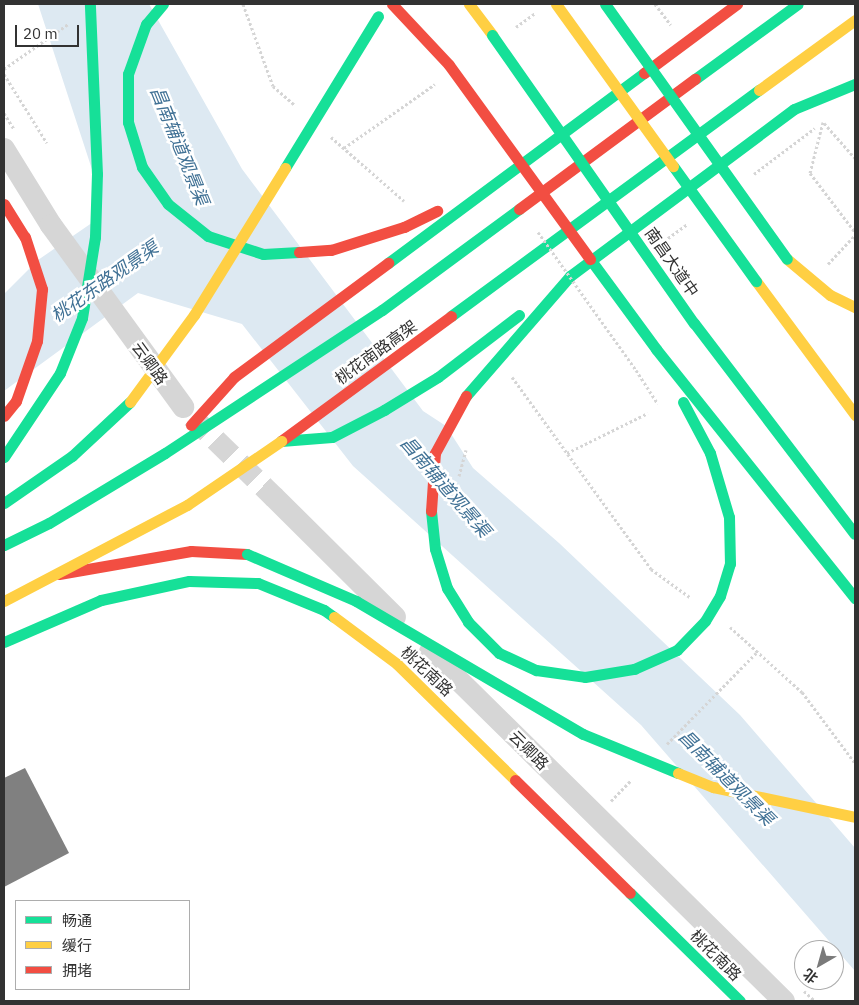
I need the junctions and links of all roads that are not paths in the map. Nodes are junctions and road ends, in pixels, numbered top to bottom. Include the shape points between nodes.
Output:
1 (90, 4) edge
2 (163, 4) edge
3 (387, 4) edge
4 (392, 4) edge
5 (406, 4) edge
6 (469, 4) edge
7 (556, 4) edge
8 (605, 4) edge
9 (737, 4) edge
10 (798, 4) edge
11 (855, 20) edge
12 (449, 65) junction
13 (832, 80) dead end
14 (855, 84) edge
15 (794, 109) junction
16 (550, 144) junction
17 (4, 149) edge
18 (4, 204) edge
19 (570, 276) junction
20 (855, 307) edge
21 (656, 349) junction
22 (183, 408) tunnel mouth
23 (855, 415) edge
24 (4, 416) edge
25 (280, 441) junction
26 (165, 454) junction
27 (4, 457) edge
28 (275, 498) tunnel mouth
29 (4, 503) edge
30 (855, 534) edge
31 (4, 545) edge
32 (58, 575) junction
33 (855, 598) edge
34 (4, 601) edge
35 (4, 642) edge
36 (855, 817) edge
37 (740, 1001) edge
38 (784, 1001) edge

1 - 27 main road, bridge via 96,210 82,318 60,373
2 - 16 main road via 146,24 128,74 128,122 142,167 168,204 208,236 262,254 331,250 404,227 455,201
3 - 29 main road, bridge via 194,315 130,402 72,456
4 - 12 main road
5 - 12 main road
6 - 30 main road, 南昌大道中, bridge via 694,323
7 - 23 main road, bridge
8 - 20 main road, bridge via 788,259 830,295
9 - 16 main road
10 - 26 main road, 桃花南路高架 via 382,310
11 - 25 main road, 桃花南路高架
12 - 21 main road, bridge
13 - 15 main road
14 - 15 main road
15 - 19 main road
16 - 26 main road via 234,378
17 - 22 street, 云卿路 via 52,225
18 - 24 main road via 25,237 42,289 37,341 16,401
19 - 21 main road, bridge via 466,396 435,453 430,502 435,549 447,588 468,622 499,653 536,670 585,677 634,669 677,650 705,621 720,596 730,564 729,516 710,453
19 - 25 main road via 438,377 332,437
21 - 33 main road
25 - 32 main road, 桃花南路高架, bridge via 187,505
26 - 31 main road, 桃花南路高架
28 - 38 street, 云卿路
32 - 34 main road, 桃花南路高架, bridge
32 - 36 main road, bridge via 191,551 247,554 356,601 582,734 713,787
35 - 37 main road, 桃花南路 via 101,600 190,581 258,583 324,610 398,664

